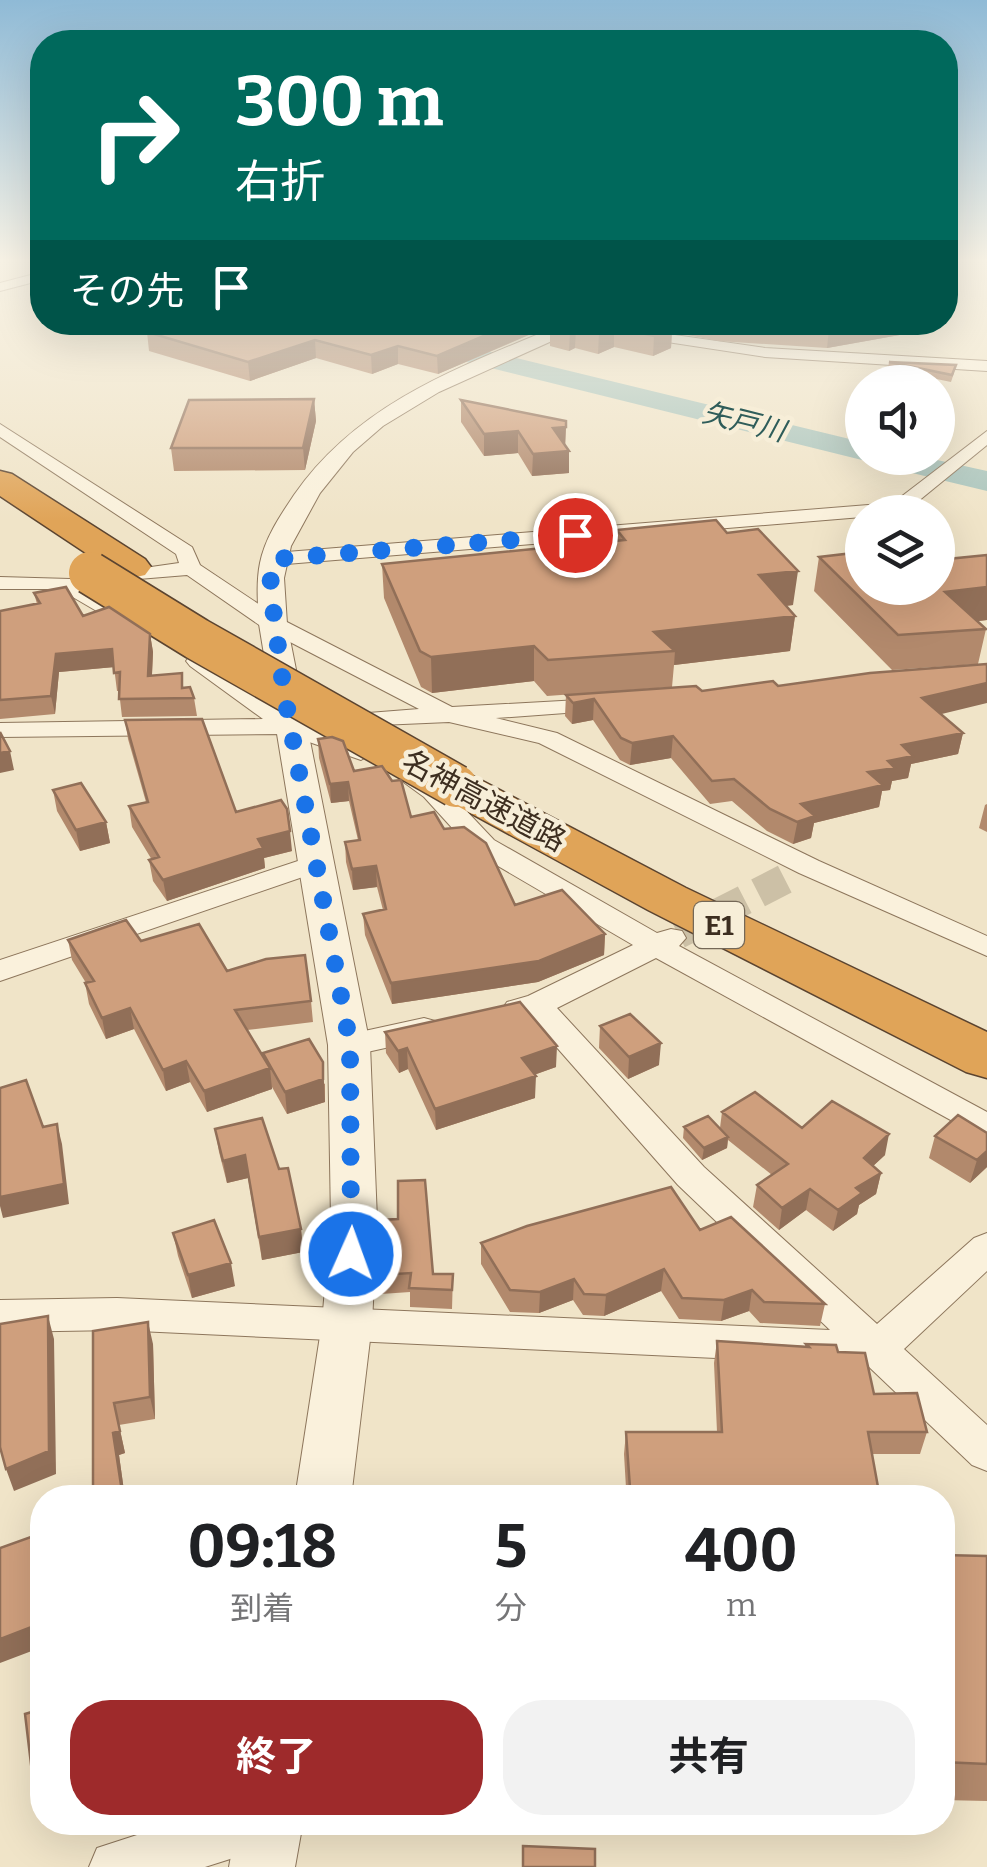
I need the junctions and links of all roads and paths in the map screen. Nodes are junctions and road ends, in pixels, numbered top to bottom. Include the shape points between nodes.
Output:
1 (533, 347) edge
2 (703, 347) edge
3 (987, 366) edge
4 (0, 430) edge
5 (987, 436) edge
6 (0, 480) edge
7 (0, 512) edge
8 (274, 559) junction
9 (0, 563) edge
10 (190, 568) junction
11 (95, 575) junction
12 (26, 582) junction
13 (0, 583) edge
14 (274, 624) junction
15 (633, 701) edge
16 (447, 714) junction
17 (290, 726) junction
18 (0, 730) edge
19 (466, 773) junction
20 (316, 863) junction
21 (668, 940) junction
22 (987, 947) edge
23 (0, 971) edge
24 (537, 1005) junction
25 (987, 1016) edge
26 (350, 1044) junction
27 (987, 1057) edge
28 (987, 1128) edge
29 (987, 1248) edge
30 (0, 1316) edge
31 (346, 1323) junction
32 (877, 1349) junction
33 (987, 1452) edge
34 (325, 1485) edge
35 (225, 1835) edge
36 (267, 1835) edge
37 (116, 1867) edge
38 (262, 1867) edge

1 - 8 street via 407,403 350,441 287,524
2 - 3 street
4 - 10 street via 185,551
5 - 8 street via 898,508
6 - 11 highway, 名神高速道路 / E1
7 - 11 highway, 名神高速道路 / E1
8 - 14 street
9 - 12 street
10 - 11 street
10 - 14 street
11 - 12 street
11 - 17 street
11 - 19 highway, 名神高速道路 / E1, bridge via 197,639
12 - 13 street
14 - 16 street
14 - 17 street
15 - 16 street
16 - 17 street
16 - 22 street via 548,738 799,872
17 - 18 street
17 - 20 street
17 - 21 street via 357,750 433,791 484,846
19 - 25 highway, 名神高速道路 / E1
19 - 27 highway, 名神高速道路 / E1 via 667,899
20 - 23 street
20 - 26 street
21 - 24 street
21 - 28 street
24 - 26 street
24 - 32 street via 691,1176
26 - 31 street via 354,1220
29 - 32 street
30 - 31 street
31 - 32 street
31 - 34 street
32 - 33 street
35 - 37 street
36 - 38 street

